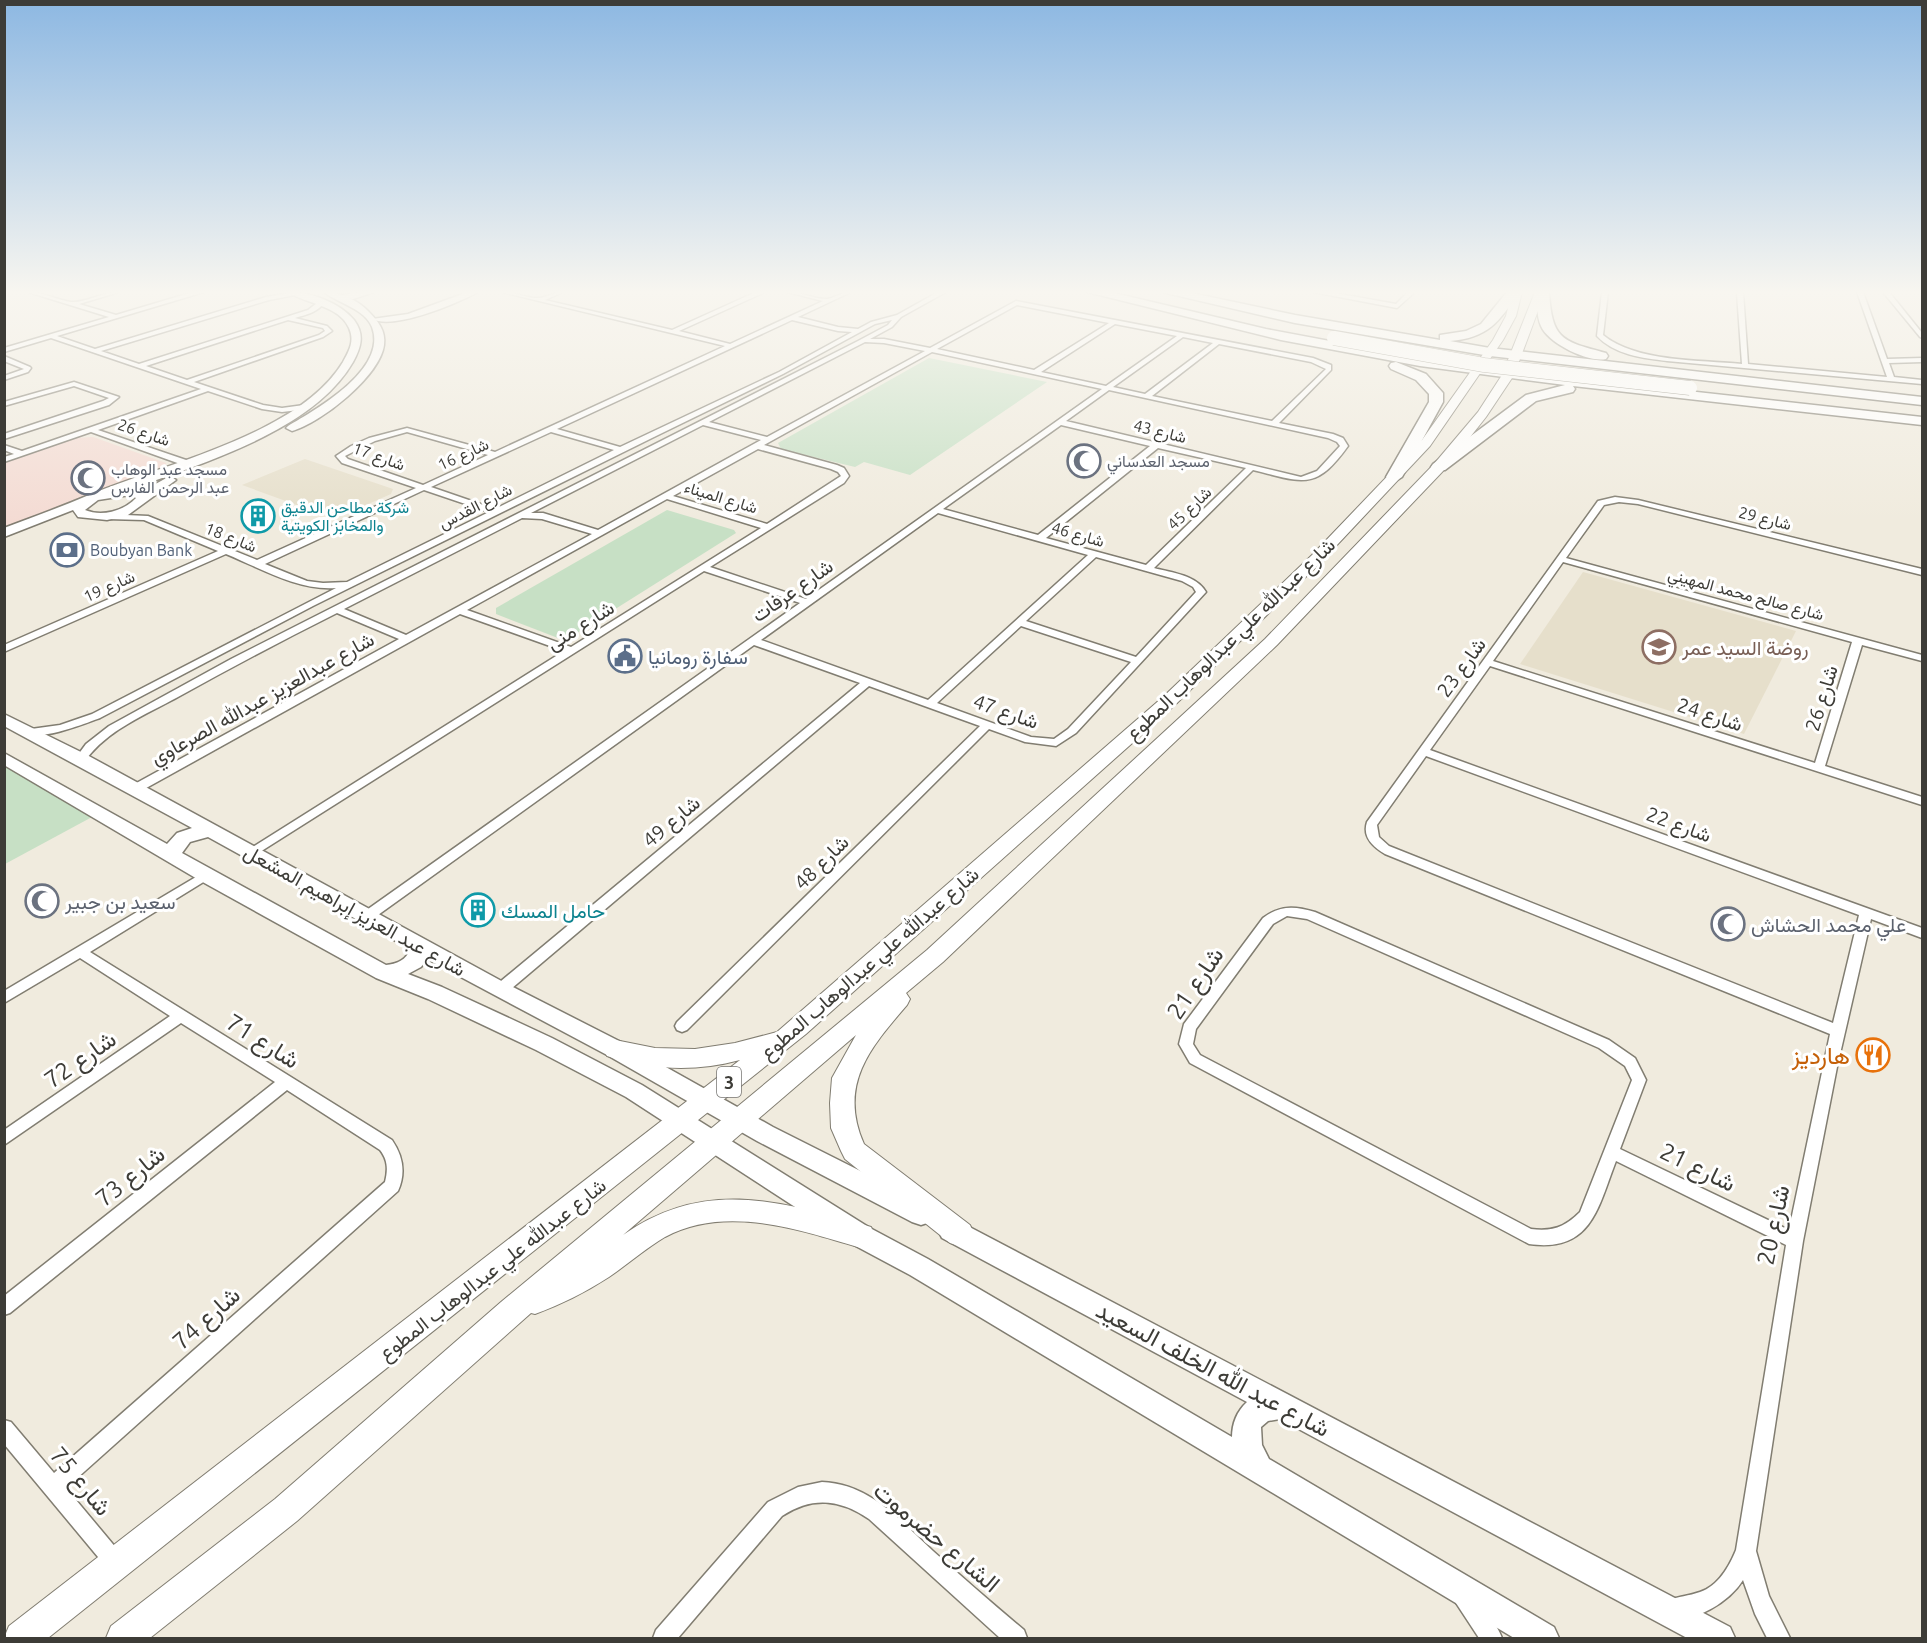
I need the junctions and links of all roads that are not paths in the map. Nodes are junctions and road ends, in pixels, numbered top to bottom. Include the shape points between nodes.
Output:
1 (28, 369) edge
2 (147, 369) edge
3 (226, 369) edge
4 (347, 369) edge
5 (368, 369) edge
6 (682, 369) edge
7 (789, 369) edge
8 (808, 369) edge
9 (897, 369) edge
10 (1020, 369) edge
11 (1041, 369) edge
12 (1134, 369) edge
13 (1183, 369) edge
14 (1329, 369) edge
15 (1402, 369) edge
16 (1462, 369) edge
17 (1511, 369) edge
18 (1516, 369) edge
19 (1548, 369) edge
20 (1628, 369) edge
21 (1665, 369) edge
22 (1783, 369) edge
23 (1886, 369) edge
24 (1476, 371) junction
25 (1036, 372) junction
26 (781, 373) junction
27 (1508, 375) junction
28 (794, 376) junction
29 (4, 378) edge
30 (1891, 379) junction
31 (1739, 380) junction
32 (187, 382) junction
33 (1923, 382) edge
34 (1573, 384) junction
35 (1107, 388) junction
36 (1685, 388) junction
37 (208, 389) junction
38 (321, 394) junction
39 (345, 394) junction
40 (1147, 396) junction
41 (1923, 401) edge
42 (4, 404) edge
43 (718, 404) junction
44 (1923, 406) edge
45 (733, 408) junction
46 (1923, 413) edge
47 (285, 414) junction
48 (1059, 422) junction
49 (1923, 422) edge
50 (703, 423) junction
51 (1273, 424) junction
52 (550, 429) junction
53 (91, 430) junction
54 (651, 435) junction
55 (4, 436) edge
56 (671, 440) junction
57 (768, 440) junction
58 (757, 446) junction
59 (1155, 446) junction
60 (4, 447) edge
61 (622, 450) junction
62 (22, 454) junction
63 (495, 454) junction
64 (4, 460) edge
65 (186, 463) junction
66 (1438, 467) junction
67 (1251, 468) junction
68 (575, 473) junction
69 (1394, 477) junction
70 (596, 478) junction
71 (557, 482) junction
72 (423, 487) junction
73 (577, 488) junction
74 (108, 493) junction
75 (666, 496) junction
76 (142, 499) junction
77 (88, 500) junction
78 (1601, 503) joint
79 (936, 510) junction
80 (496, 512) junction
81 (540, 512) junction
82 (90, 516) junction
83 (105, 516) junction
84 (145, 518) junction
85 (768, 527) junction
86 (4, 533) edge
87 (599, 533) junction
88 (1040, 538) junction
89 (4, 542) edge
90 (430, 545) junction
91 (225, 551) junction
92 (452, 552) junction
93 (1094, 554) junction
94 (410, 555) junction
95 (1561, 559) junction
96 (430, 563) junction
97 (256, 564) junction
98 (704, 568) junction
99 (1148, 569) junction
100 (1923, 572) edge
101 (354, 583) junction
102 (305, 584) junction
103 (1198, 597) joint
104 (807, 602) junction
105 (310, 604) junction
106 (338, 610) junction
107 (459, 610) junction
108 (1020, 622) junction
109 (246, 638) junction
110 (406, 639) junction
111 (1858, 640) junction
112 (753, 641) junction
113 (267, 645) junction
114 (4, 649) edge
115 (572, 651) junction
116 (1923, 658) edge
117 (1136, 660) junction
118 (1487, 662) junction
119 (867, 682) junction
120 (930, 704) junction
121 (987, 725) junction
122 (15, 726) edge
123 (1423, 751) junction
124 (4, 758) edge
125 (81, 759) junction
126 (1819, 767) junction
127 (135, 789) junction
128 (1923, 801) edge
129 (185, 817) junction
130 (212, 831) junction
131 (146, 840) junction
132 (252, 853) junction
133 (173, 856) junction
134 (206, 875) junction
135 (1866, 913) junction
136 (366, 917) junction
137 (1923, 933) edge
138 (420, 945) junction
139 (80, 951) junction
140 (935, 956) junction
141 (383, 973) junction
142 (500, 990) junction
143 (4, 998) edge
144 (182, 1016) junction
145 (682, 1026) dead end
146 (798, 1028) junction
147 (1838, 1031) junction
148 (615, 1049) junction
149 (286, 1082) junction
150 (707, 1100) junction
151 (680, 1120) junction
152 (740, 1120) junction
153 (4, 1139) edge
154 (713, 1142) junction
155 (1612, 1152) junction
156 (392, 1186) joint
157 (960, 1234) junction
158 (861, 1236) junction
159 (1795, 1241) junction
160 (4, 1307) edge
161 (511, 1312) junction
162 (1283, 1405) junction
163 (4, 1430) edge
164 (1258, 1467) junction
165 (53, 1487) junction
166 (1746, 1551) junction
167 (117, 1565) junction
168 (1453, 1586) junction
169 (1664, 1610) junction
170 (21, 1638) edge
171 (123, 1638) edge
172 (664, 1638) edge
173 (1016, 1638) edge
174 (1491, 1638) edge
175 (1543, 1638) edge
176 (1719, 1638) edge
177 (1779, 1638) edge

1 - 29 street
2 - 32 street
3 - 32 street
4 - 38 main road
5 - 39 main road
6 - 52 street, شارع 16
7 - 26 street, شارع القدس
8 - 28 street, شارع القدس
9 - 57 street, شارع عبدالعزيز عبدالله الصرعاوي
10 - 25 street
11 - 25 street
12 - 35 street, شارع عرفات
13 - 40 street
14 - 51 street
15 - 69 highway via 1430,385 1436,402
16 - 24 highway
17 - 27 main road, شارع عبدالله علي عبدالوهاب المطوع / 3
18 - 36 highway, bridge
19 - 34 highway via 1556,378
20 - 31 highway
21 - 31 highway
22 - 30 street
23 - 30 street
24 - 27 highway
24 - 69 main road, شارع عبدالله علي عبدالوهاب المطوع / 3 via 1426,443
25 - 35 street
26 - 28 street
26 - 43 street, شارع القدس
27 - 34 highway
27 - 66 main road, شارع عبدالله علي عبدالوهاب المطوع / 3
28 - 45 street, شارع القدس
30 - 33 street
31 - 41 highway
32 - 37 street
34 - 36 highway
35 - 40 street
35 - 48 street, شارع عرفات
36 - 44 highway
36 - 46 highway
36 - 49 highway
36 - 66 highway via 1570,388 1540,395 1520,405
37 - 47 street
37 - 53 street, شارع 26
38 - 39 main road
38 - 47 main road via 304,407
39 - 76 main road via 283,432 171,479
40 - 51 street
42 - 55 street via 74,384 115,397
43 - 45 street
43 - 54 street, شارع القدس
45 - 50 street, شارع القدس
47 - 65 main road via 248,439
48 - 59 street, شارع 43
48 - 79 street, شارع عرفات
50 - 56 street, شارع القدس
50 - 57 street
51 - 67 street, شارع 43 via 1336,438 1343,442 1341,450 1308,479
52 - 61 street
52 - 63 street, شارع 16
53 - 62 street, شارع 26
53 - 65 street, شارع 26
54 - 56 street via 666,433 673,436
54 - 61 street, شارع القدس
56 - 70 street, شارع القدس
57 - 58 street, شارع عبدالعزيز عبدالله الصرعاوي
58 - 75 street, شارع عبدالعزيز عبدالله الصرعاوي
58 - 85 street, شارع منى via 834,467 845,476
59 - 67 street, شارع 43
59 - 88 street
60 - 62 street
61 - 68 street, شارع القدس
62 - 64 street, شارع 26
63 - 72 street, شارع 16
63 - 72 street, شارع 17 via 407,430 340,456
65 - 74 main road
66 - 140 main road, شارع عبدالله علي عبدالوهاب المطوع / 3 via 1271,642
67 - 99 street, شارع 45
68 - 70 street via 581,478
68 - 71 street, شارع القدس
69 - 146 main road, شارع عبدالله علي عبدالوهاب المطوع / 3 via 1317,558 1169,701
70 - 73 street, شارع القدس
71 - 73 street via 573,482
71 - 80 street, شارع القدس
72 - 80 street, شارع 17
72 - 97 street, شارع 16
73 - 81 street, شارع القدس
74 - 76 main road via 130,491
74 - 77 main road
75 - 85 street, شارع الميناء
75 - 87 street, شارع عبدالعزيز عبدالله الصرعاوي
76 - 83 main road via 128,510
76 - 84 street
77 - 82 main road via 79,510
77 - 86 main road
78 - 95 street, شارع 23
78 - 100 street, شارع 29 via 1620,499 1638,502
79 - 88 street, شارع 46
79 - 104 street, شارع عرفات
80 - 90 street, شارع القدس
81 - 87 street
81 - 92 street, شارع القدس via 521,516
82 - 83 main road
82 - 89 main road via 52,524
83 - 84 street, شارع 18
84 - 91 street, شارع 18
85 - 98 street, شارع منى
87 - 107 street, شارع عبدالعزيز عبدالله الصرعاوي
88 - 93 street, شارع 46
90 - 92 street via 435,552
90 - 94 street, شارع القدس
91 - 97 street, شارع 18
91 - 114 street, شارع 19
92 - 96 street, شارع القدس
93 - 99 street, شارع 46
93 - 108 street
94 - 96 street via 428,556
94 - 101 street, شارع القدس
95 - 111 street, شارع صالح محمد المهيني
95 - 118 street, شارع 23
96 - 106 street, شارع القدس
97 - 102 street, شارع 18
98 - 104 street
98 - 115 street, شارع منى
99 - 103 street, شارع 46 via 1197,585 1201,592
101 - 102 street, شارع 18
101 - 105 street, شارع القدس
102 - 105 street via 313,592
103 - 117 street, شارع 47
104 - 112 street, شارع عرفات
105 - 109 street, شارع القدس
106 - 110 street, شارع عبدالعزيز عبدالله الصرعاوي
106 - 113 street, شارع القدس
107 - 110 street, شارع عبدالعزيز عبدالله الصرعاوي
107 - 115 street
108 - 117 street
108 - 120 street
109 - 113 street via 248,646
109 - 122 street, شارع القدس via 96,716 62,728
110 - 127 street, شارع عبدالعزيز عبدالله الصرعاوي
111 - 116 street, شارع صالح محمد المهيني
111 - 126 street, شارع 26
112 - 119 street, شارع 47
112 - 136 street, شارع عرفات
113 - 125 street, شارع القدس via 113,728 90,746
115 - 132 street, شارع منى
117 - 121 street, شارع 47 via 1072,730 1056,742 1036,742
118 - 123 street, شارع 23
118 - 126 street, شارع 24
119 - 120 street, شارع 47
119 - 142 street, شارع 49
120 - 121 street, شارع 47
121 - 145 street, شارع 48
122 - 125 main road, شارع عبد العزيز إبراهيم المشعل
123 - 135 street, شارع 22
123 - 147 street, شارع 23 via 1371,825 1374,839 1389,851
124 - 131 main road, شارع عبد العزيز إبراهيم المشعل
125 - 127 main road, شارع عبد العزيز إبراهيم المشعل
126 - 128 street, شارع 24
127 - 129 main road, شارع عبد العزيز إبراهيم المشعل
129 - 130 main road, شارع عبد العزيز إبراهيم المشعل
129 - 131 main road via 172,832
130 - 132 main road, شارع عبد العزيز إبراهيم المشعل
130 - 133 main road via 182,838 172,851
131 - 133 main road, شارع عبد العزيز إبراهيم المشعل
132 - 136 main road, شارع عبد العزيز إبراهيم المشعل
133 - 134 main road, شارع عبد العزيز إبراهيم المشعل
134 - 139 street
134 - 141 main road, شارع عبد العزيز إبراهيم المشعل
135 - 137 street, شارع 22
135 - 147 street, شارع 20
136 - 138 main road, شارع عبد العزيز إبراهيم المشعل
138 - 141 main road via 418,957 412,963
138 - 142 main road, شارع عبد العزيز إبراهيم المشعل
139 - 143 street
139 - 144 street, شارع 71
140 - 152 main road, شارع عبدالله علي عبدالوهاب المطوع / 3
140 - 157 main road via 871,1031 854,1058 844,1078 844,1128 854,1151
141 - 151 main road, شارع عبد العزيز إبراهيم المشعل via 544,1044
142 - 148 main road, شارع عبد العزيز إبراهيم المشعل
144 - 149 street, شارع 71
144 - 153 street, شارع 72
146 - 148 main road via 742,1051 702,1058 665,1059
146 - 150 main road, شارع عبدالله علي عبدالوهاب المطوع / 3
147 - 159 street, شارع 20
148 - 150 main road, شارع عبد العزيز إبراهيم المشعل
149 - 156 street, شارع 71 via 386,1145 396,1163
149 - 160 street, شارع 73
150 - 151 main road, شارع عبدالله علي عبدالوهاب المطوع / 3
150 - 152 main road, شارع عبد الله الخلف السعيد
151 - 154 main road
151 - 167 main road, شارع عبدالله علي عبدالوهاب المطوع / 3
152 - 154 main road, شارع عبدالله علي عبدالوهاب المطوع / 3
152 - 157 main road, شارع عبد الله الخلف السعيد
154 - 158 main road
154 - 161 main road, شارع عبدالله علي عبدالوهاب المطوع / 3
155 - 155 street, شارع 21 via 1639,1080 1621,1054 1299,912 1287,911 1268,921 1186,1035 1189,1051 1204,1065 1529,1236 1561,1237 1575,1229 1586,1217
155 - 159 street, شارع 21
156 - 165 street, شارع 74
157 - 162 main road, شارع عبد الله الخلف السعيد
158 - 161 main road via 771,1211 731,1208 705,1212 665,1224 594,1271
158 - 164 main road
159 - 166 street, شارع 20
161 - 171 main road, شارع عبدالله علي عبدالوهاب المطوع / 3 via 286,1510
162 - 164 main road via 1268,1405 1255,1412 1247,1423 1248,1453
162 - 169 main road, شارع عبد الله الخلف السعيد
163 - 165 street, شارع 75
164 - 168 main road
165 - 167 street, شارع 75
166 - 169 street, شارع 20 via 1736,1576 1718,1595 1693,1606
166 - 177 street, شارع 20 via 1752,1583
167 - 170 main road, شارع عبدالله علي عبدالوهاب المطوع / 3
168 - 174 street
168 - 175 main road
169 - 176 main road, شارع عبد الله الخلف السعيد
172 - 173 street, الشارع حضرموت via 775,1509 790,1498 824,1492 840,1494 873,1511

